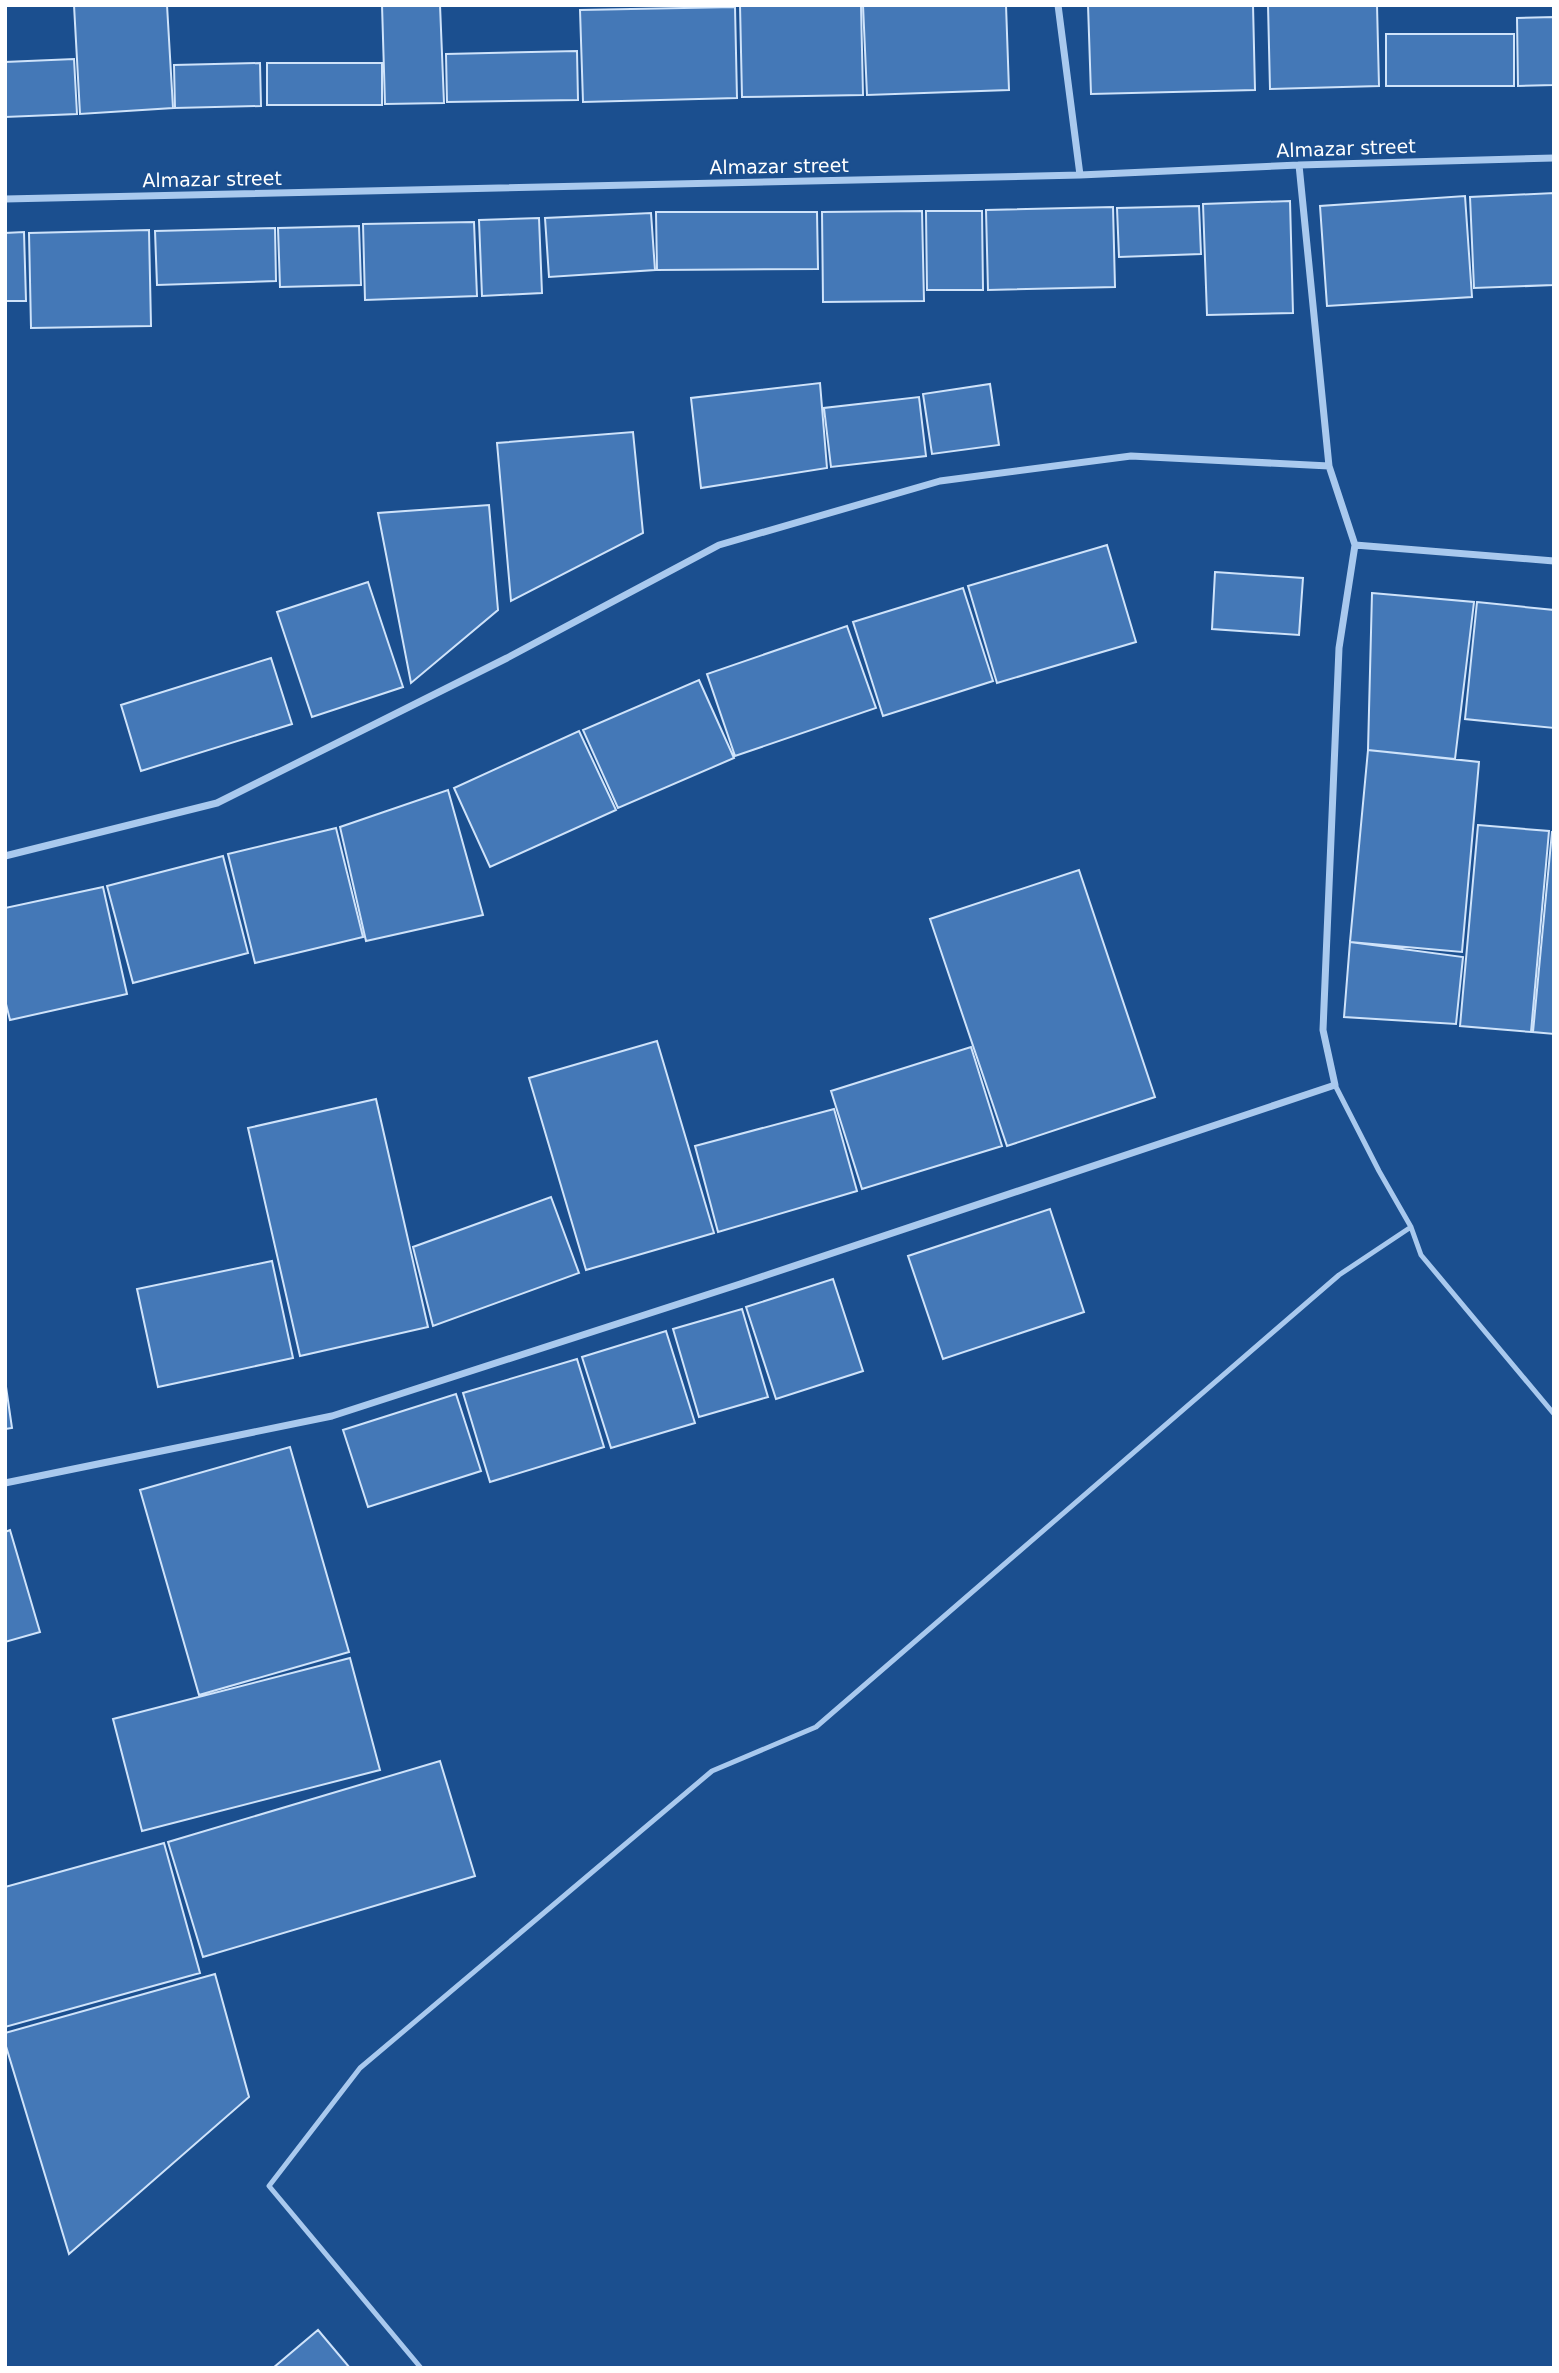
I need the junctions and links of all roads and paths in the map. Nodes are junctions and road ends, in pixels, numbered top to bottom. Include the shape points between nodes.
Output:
1 (1058, 5) edge
2 (1554, 158) edge
3 (1298, 165) junction
4 (1080, 175) junction
5 (5, 199) edge
6 (1329, 466) junction
7 (1355, 545) junction
8 (1554, 561) edge
9 (5, 856) edge
10 (1335, 1085) junction
11 (1411, 1227) junction
12 (1554, 1414) edge
13 (5, 1483) edge
14 (421, 2368) edge

1 - 4 street
2 - 3 street, Almazar street
3 - 4 street, Almazar street
3 - 6 street
4 - 5 street, Almazar street
6 - 7 street
6 - 9 street via 1131,456 940,481 732,541 217,803
7 - 8 street
7 - 10 street via 1339,648 1323,1030
10 - 11 lane
10 - 13 street via 332,1416
11 - 12 lane via 1421,1255
11 - 14 lane via 1339,1275 816,1727 712,1771 360,2068 269,2186

